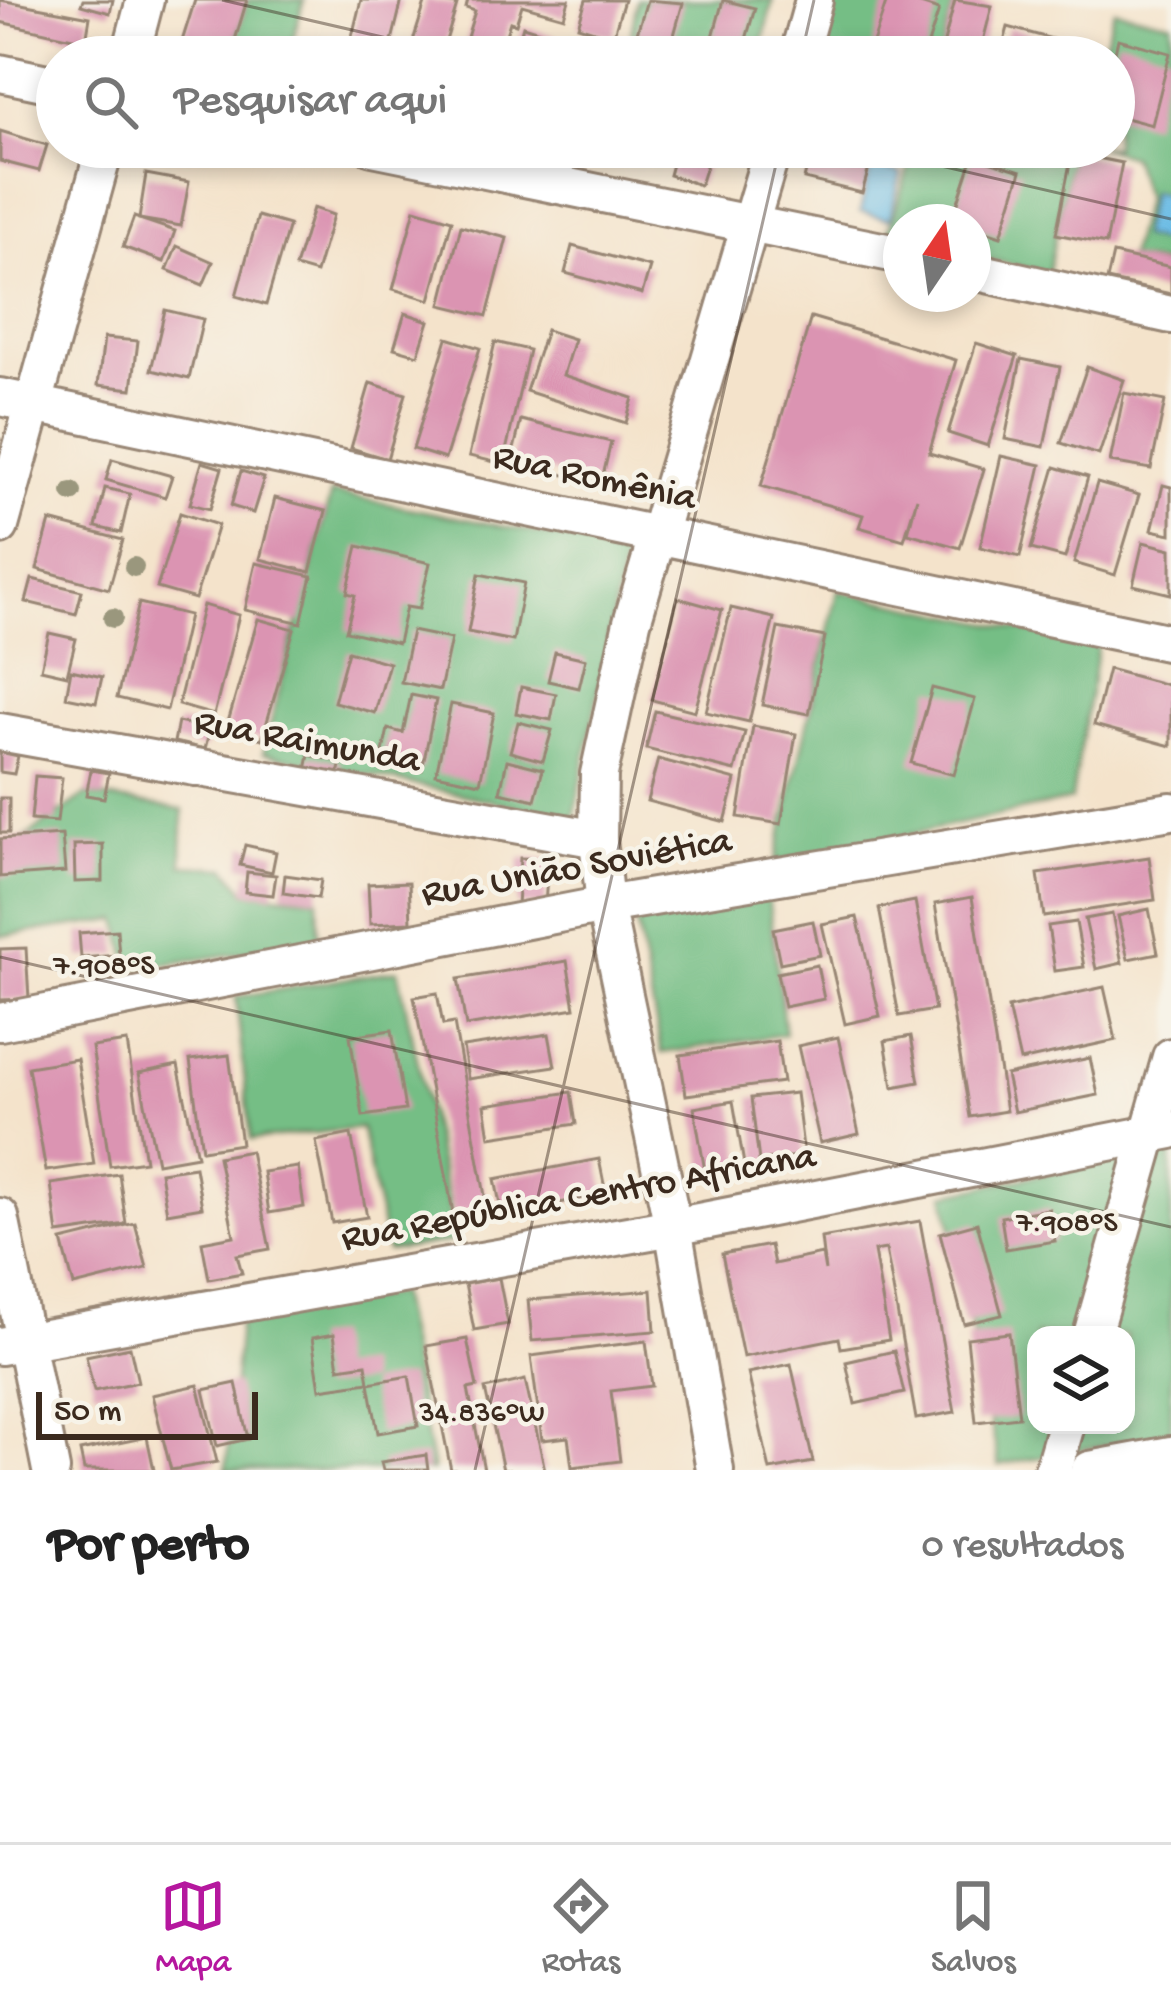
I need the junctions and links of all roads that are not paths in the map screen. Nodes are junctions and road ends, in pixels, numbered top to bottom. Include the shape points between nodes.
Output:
1 (145, 0) edge
2 (814, 0) edge
3 (136, 36) edge
4 (804, 36) edge
5 (0, 73) edge
6 (36, 81) edge
7 (98, 168) edge
8 (479, 168) edge
9 (767, 168) edge
10 (752, 222) junction
11 (883, 251) edge
12 (991, 275) edge
13 (1171, 314) edge
14 (16, 400) edge
15 (0, 526) edge
16 (658, 537) junction
17 (1171, 644) edge
18 (0, 732) edge
19 (1171, 811) edge
20 (598, 839) junction
21 (605, 905) junction
22 (0, 1022) edge
23 (1171, 1057) edge
24 (1160, 1132) edge
25 (0, 1217) edge
26 (673, 1228) junction
27 (1095, 1326) edge
28 (14, 1344) edge
29 (1063, 1434) edge
30 (1171, 1455) edge
31 (52, 1470) edge
32 (715, 1470) edge
33 (1053, 1470) edge
34 (1090, 1470) edge

1 - 3 street
2 - 4 street
5 - 6 street
7 - 14 street
8 - 10 street
9 - 10 street
10 - 11 street
10 - 16 street
12 - 13 street
14 - 15 street
14 - 16 street, Rua Romênia
16 - 17 street, Rua Romênia
16 - 20 street via 603,754
18 - 20 street, Rua Raimunda
19 - 21 street, Rua União Soviética
20 - 21 street
21 - 22 street, Rua União Soviética
21 - 26 street
23 - 24 street
24 - 26 street, Rua República Centro Africana
24 - 27 street
25 - 28 street
26 - 28 street, Rua República Centro Africana
26 - 32 street
28 - 31 street
29 - 33 street
30 - 34 street

